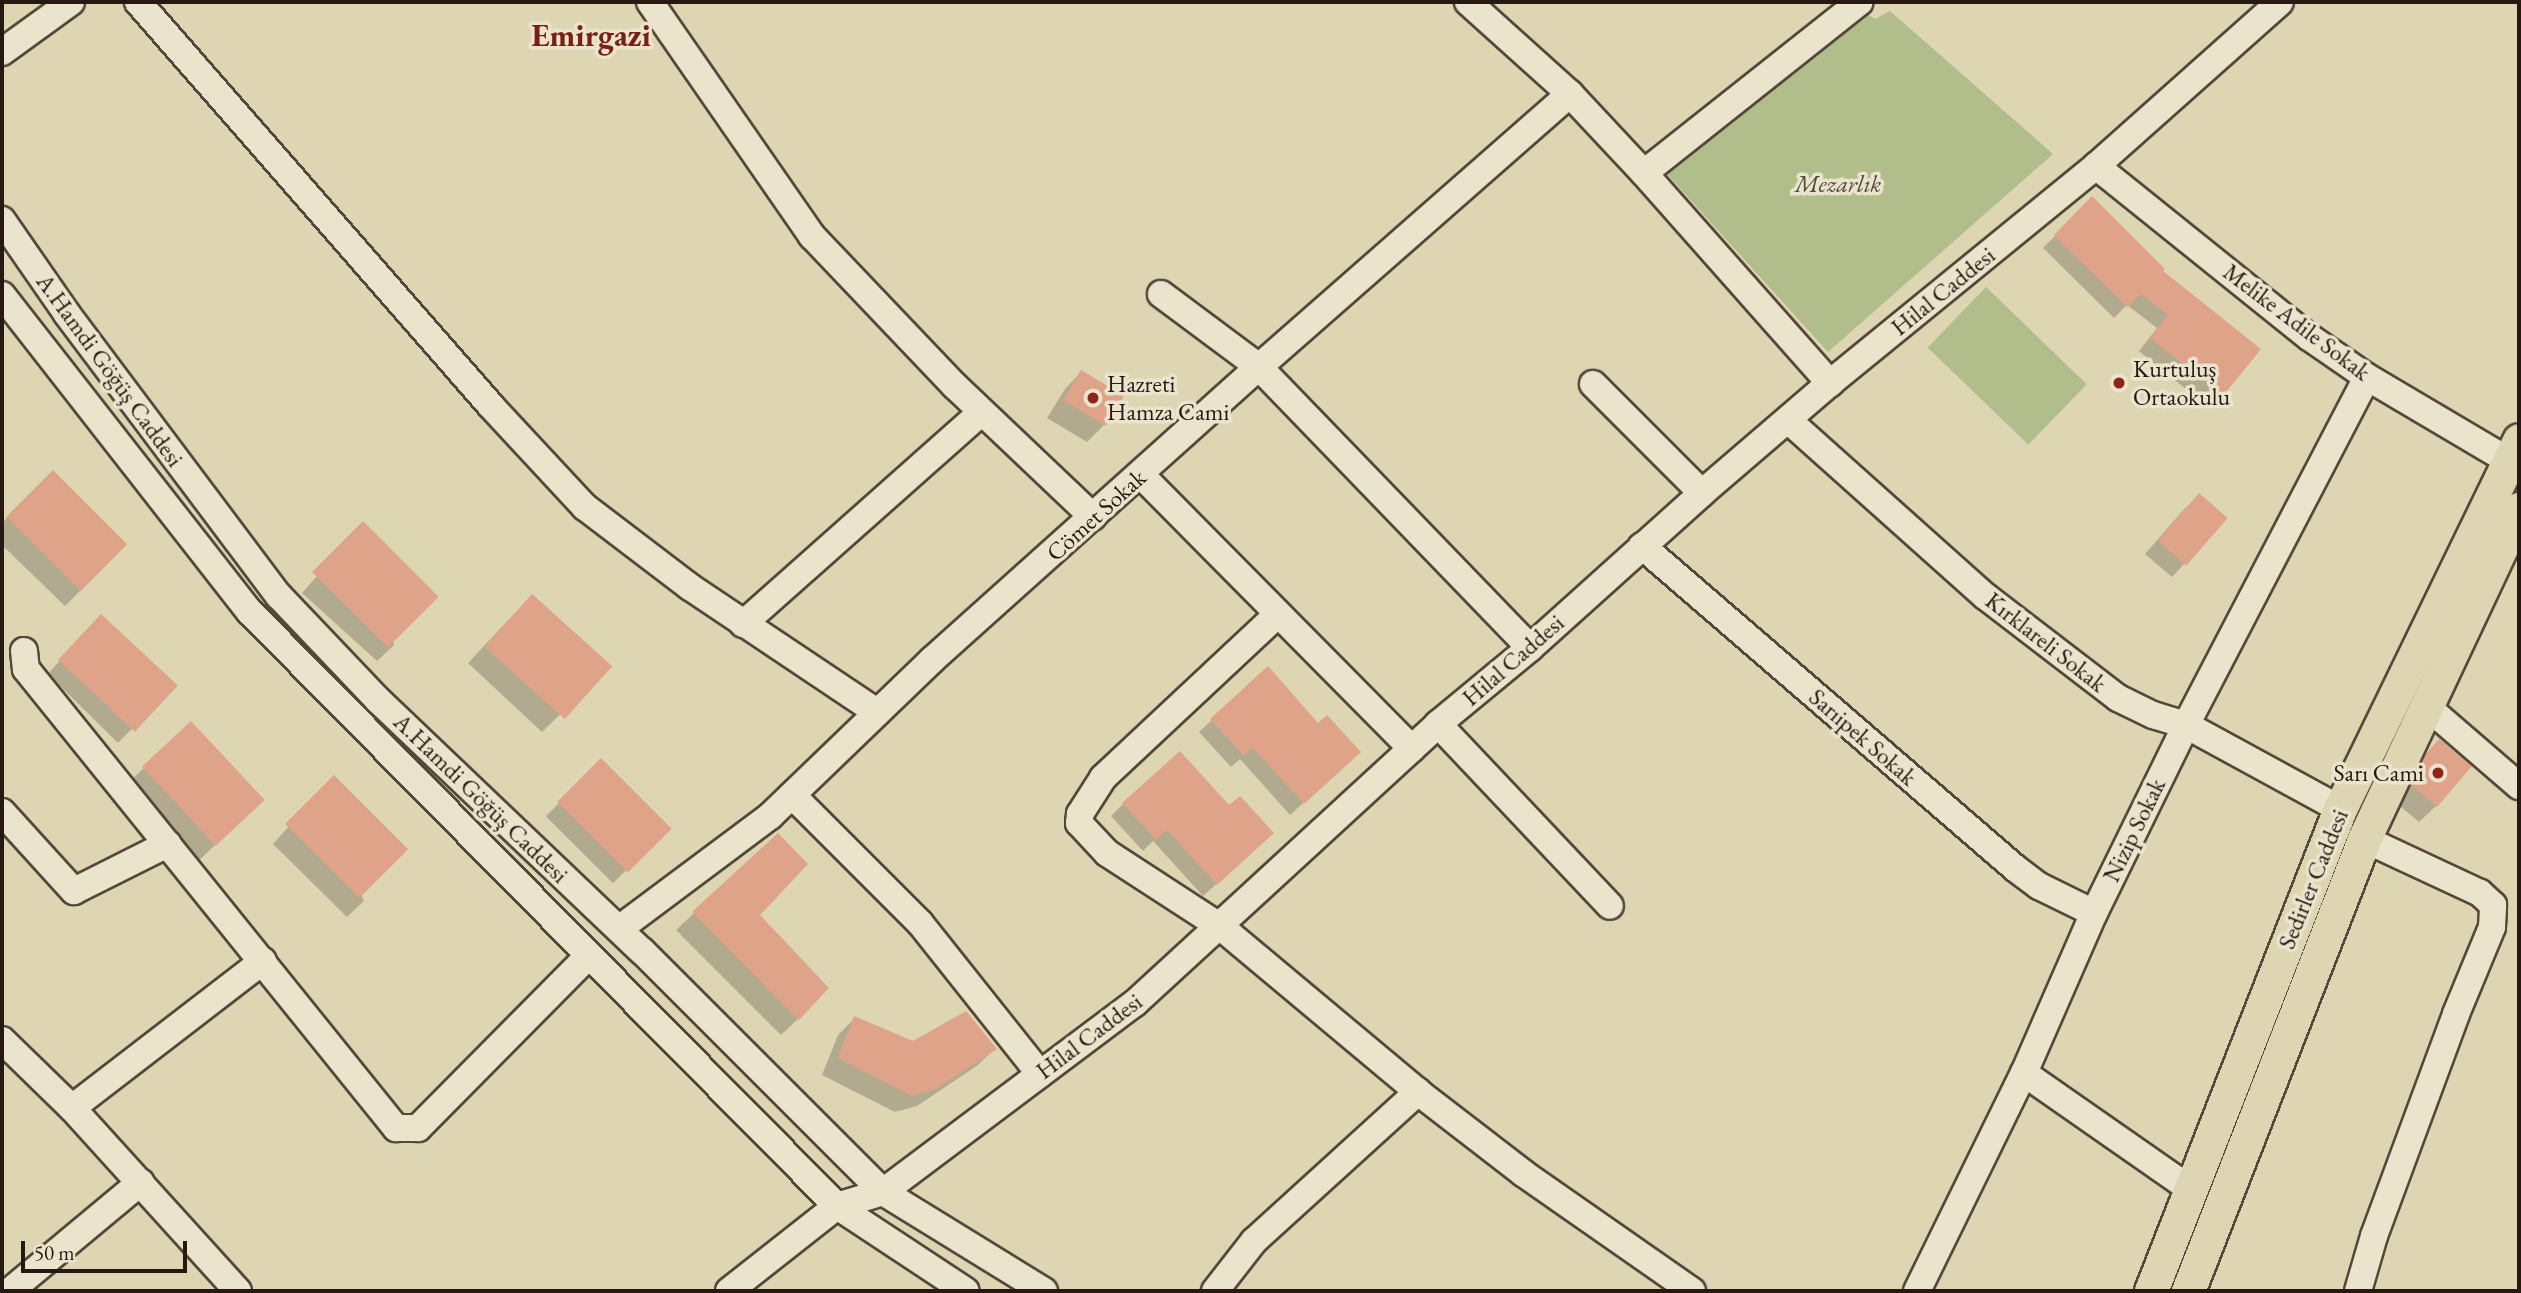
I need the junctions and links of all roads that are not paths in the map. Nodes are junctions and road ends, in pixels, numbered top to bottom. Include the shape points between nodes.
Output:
1 (71, 2) edge
2 (138, 2) edge
3 (650, 2) edge
4 (1468, 2) edge
5 (1860, 2) edge
6 (2280, 2) edge
7 (2, 52) edge
8 (1570, 94) junction
9 (2096, 166) junction
10 (1644, 173) junction
11 (2, 220) edge
12 (1161, 294) dead end
13 (2, 295) edge
14 (1259, 367) junction
15 (2367, 377) junction
16 (1830, 383) junction
17 (1593, 384) dead end
18 (982, 412) junction
19 (1788, 420) junction
20 (2514, 451) edge
21 (1141, 475) junction
22 (1702, 493) junction
23 (2519, 509) edge
24 (1093, 517) junction
25 (1642, 547) junction
26 (1278, 614) junction
27 (743, 624) junction
28 (1530, 648) junction
29 (24, 651) dead end
30 (2424, 705) junction
31 (877, 712) junction
32 (1438, 724) junction
33 (2186, 725) junction
34 (1412, 749) junction
35 (2519, 786) edge
36 (792, 795) junction
37 (2340, 810) junction
38 (2, 812) edge
39 (2364, 839) junction
40 (168, 844) junction
41 (1610, 906) dead end
42 (2094, 913) junction
43 (1221, 927) junction
44 (618, 929) junction
45 (589, 955) junction
46 (263, 961) junction
47 (2, 1040) edge
48 (2024, 1073) junction
49 (1040, 1074) junction
50 (1418, 1092) junction
51 (72, 1108) junction
52 (141, 1182) junction
53 (2190, 1189) junction
54 (883, 1192) junction
55 (837, 1206) junction
56 (10, 1291) edge
57 (238, 1291) edge
58 (729, 1291) edge
59 (967, 1291) edge
60 (1044, 1291) edge
61 (1215, 1291) edge
62 (1692, 1291) edge
63 (1917, 1291) edge
64 (2151, 1291) edge
65 (2188, 1291) edge
66 (2358, 1291) edge

1 - 7 street
2 - 27 street via 585,507
3 - 18 street via 812,236
4 - 8 street
5 - 10 street
6 - 9 street, Hilal Caddesi
8 - 10 street
8 - 14 street, Cömet Sokak
9 - 15 street, Melike Adile Sokak via 2309,337
9 - 16 street, Hilal Caddesi
10 - 16 street
11 - 44 street, A.Hamdi Göğüş Caddesi via 279,596 378,699
12 - 14 street
13 - 45 street, A.Hamdi Göğüş Caddesi via 250,612
14 - 21 street, Cömet Sokak
14 - 28 street
15 - 20 street, Melike Adile Sokak
15 - 33 street, Nizip Sokak
16 - 19 street, Hilal Caddesi
17 - 22 street
18 - 24 street
18 - 27 street
19 - 22 street, Hilal Caddesi
19 - 33 street, Kırklareli Sokak via 1996,604 2118,698
20 - 37 main road, Sedirler Caddesi
21 - 24 street, Cömet Sokak
21 - 26 street
22 - 25 street, Hilal Caddesi
23 - 30 main road, Sedirler Caddesi
24 - 31 street, Cömet Sokak
25 - 28 street, Hilal Caddesi
25 - 42 street, Sarıipek Sokak via 2015,868 2048,891
26 - 34 street
26 - 43 street via 1103,778 1080,814 1079,823 1087,835 1107,853
27 - 31 street
28 - 32 street, Hilal Caddesi
29 - 40 street via 26,669
30 - 35 street
30 - 39 main road, Sedirler Caddesi
31 - 36 street, Cömet Sokak
32 - 34 street, Hilal Caddesi
32 - 41 street
33 - 37 street, Kırklareli Sokak
33 - 42 street, Nizip Sokak
34 - 43 street, Hilal Caddesi
36 - 44 street, Cömet Sokak
36 - 49 street via 920,923
37 - 53 main road, Sedirler Caddesi
38 - 40 street via 75,891
39 - 65 main road, Sedirler Caddesi
39 - 66 street via 2480,892 2493,905 2492,927 2374,1236
40 - 46 street
42 - 48 street, Nizip Sokak
43 - 49 street, Hilal Caddesi via 1135,1003
43 - 50 street
44 - 54 street, A.Hamdi Göğüş Caddesi
45 - 46 street via 418,1128 396,1128
45 - 55 street, A.Hamdi Göğüş Caddesi
46 - 51 street
47 - 51 street
48 - 53 street
48 - 63 street, Nizip Sokak
49 - 54 street, Hilal Caddesi
50 - 61 street via 1254,1241
50 - 62 street via 1523,1173
51 - 52 street
52 - 56 street
52 - 57 street
53 - 64 main road, Sedirler Caddesi
54 - 55 street, Hilal Caddesi
54 - 60 street, A.Hamdi Göğüş Caddesi
55 - 58 street, Hilal Caddesi
55 - 59 street, A.Hamdi Göğüş Caddesi

